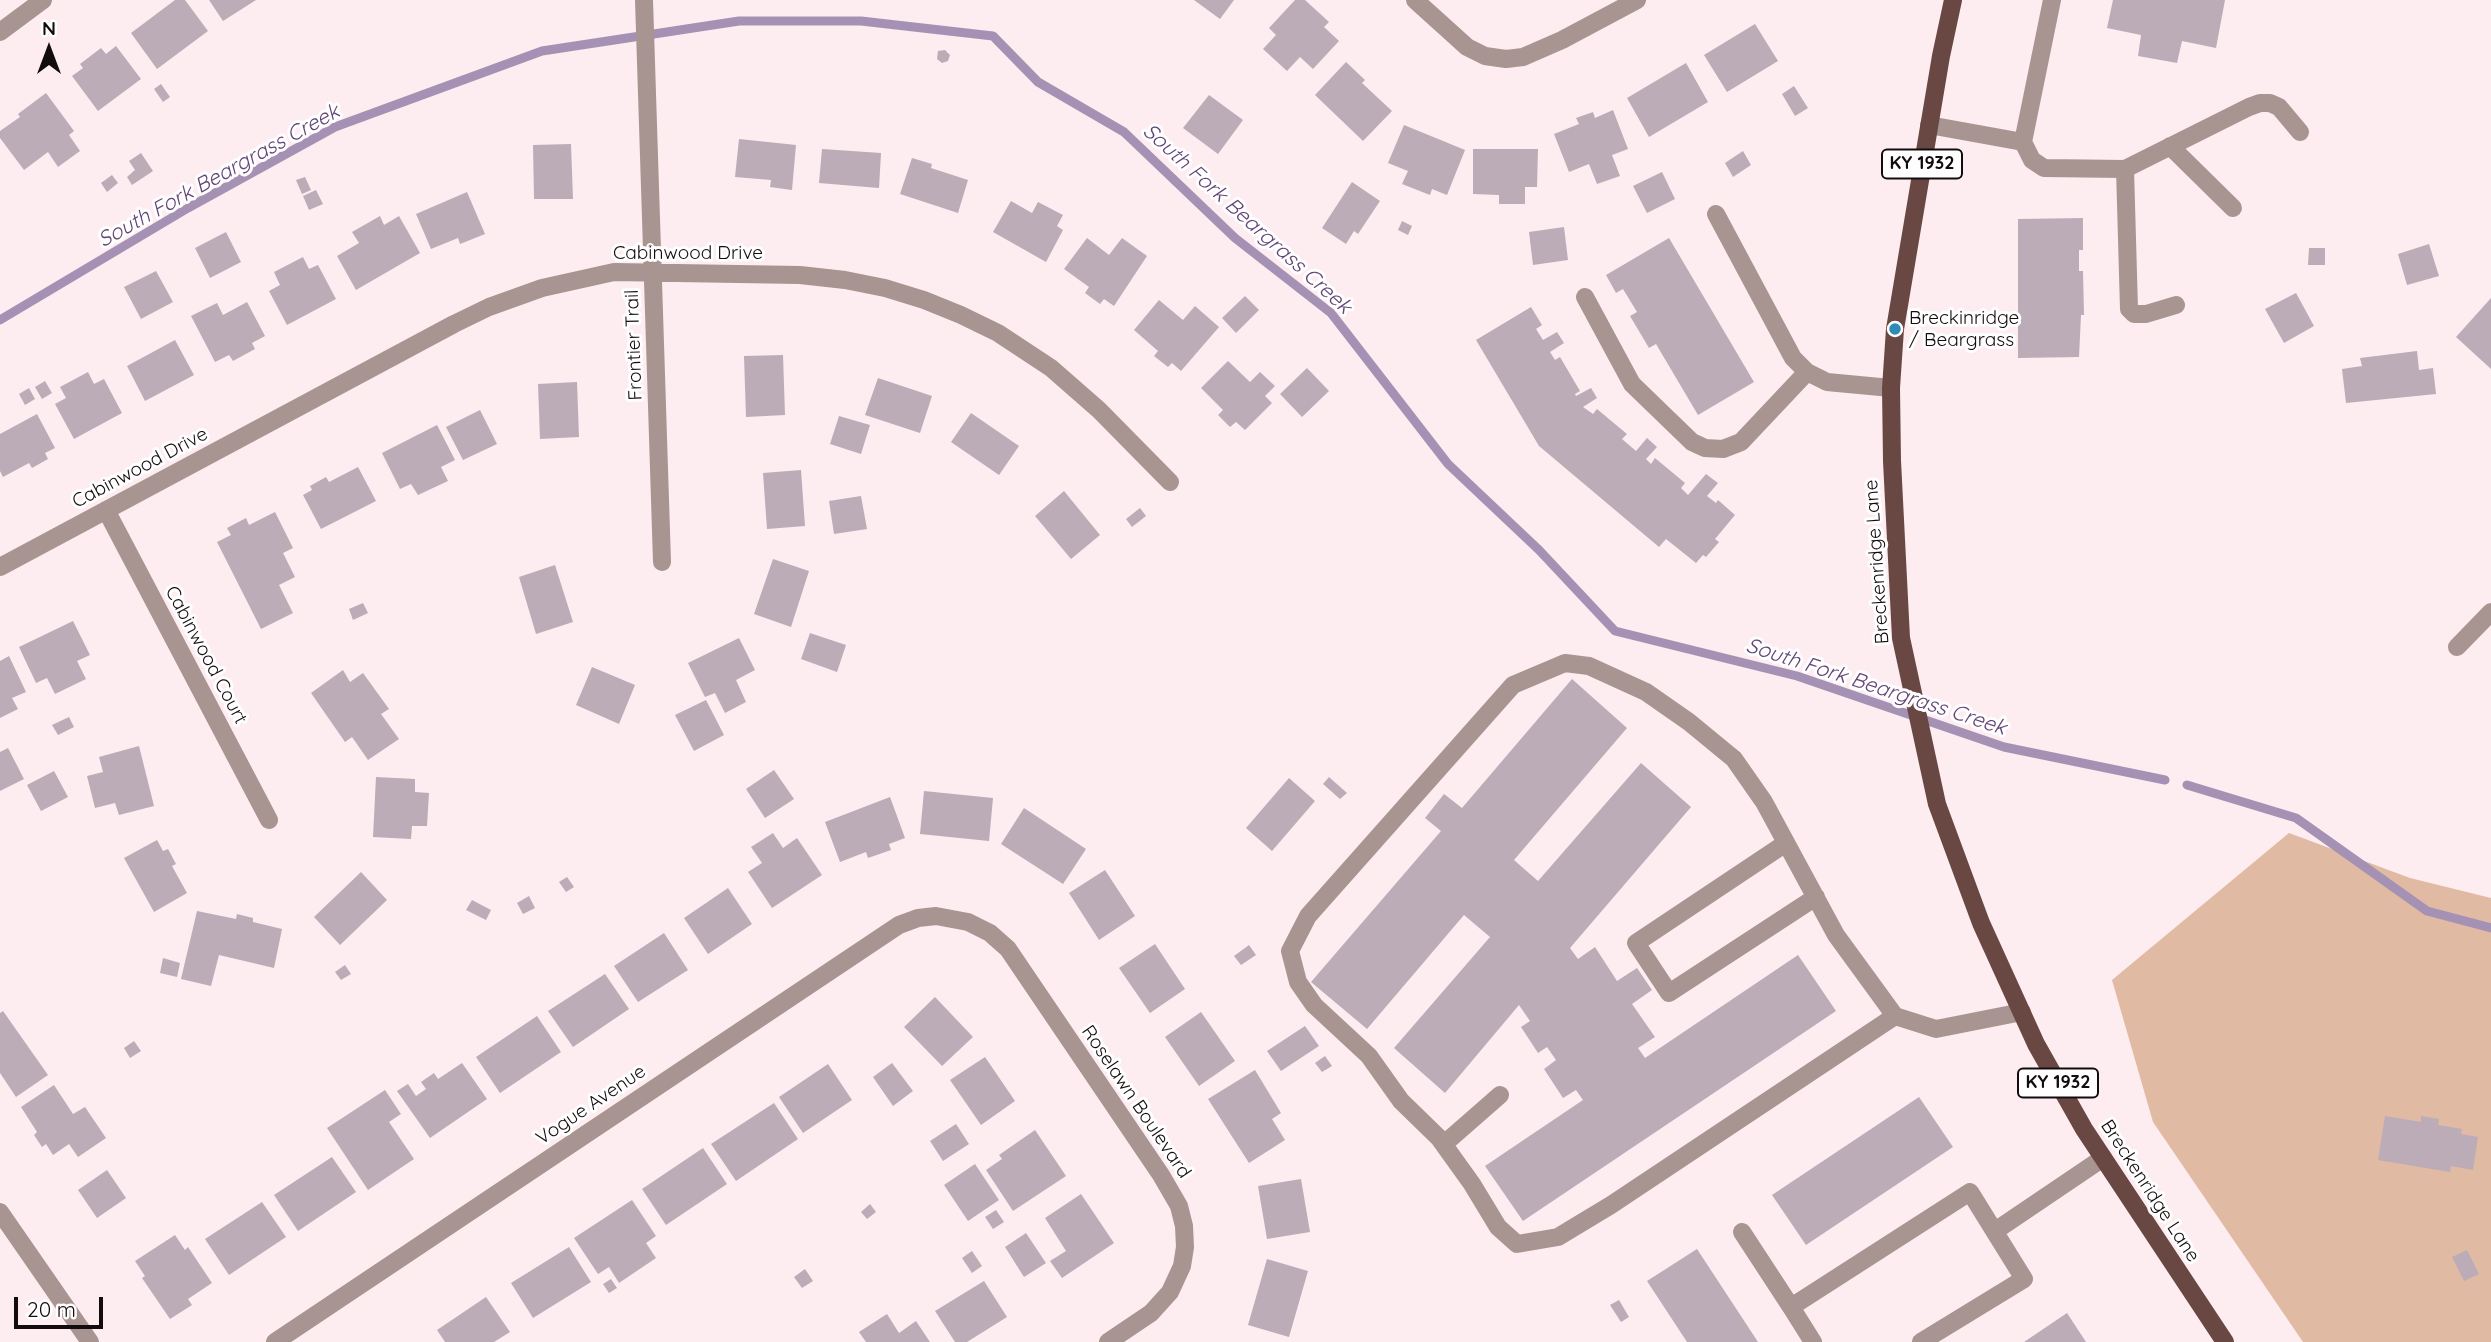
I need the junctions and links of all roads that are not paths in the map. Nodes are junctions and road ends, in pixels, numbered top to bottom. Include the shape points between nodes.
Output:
1 (43, 0) edge
2 (1415, 0) edge
3 (1637, 0) edge
4 (1953, 0) edge
5 (2052, 0) edge
6 (645, 5) edge
7 (0, 32) edge
8 (1929, 125) junction
9 (2300, 132) dead end
10 (2023, 142) junction
11 (2170, 146) junction
12 (2125, 169) junction
13 (2234, 208) dead end
14 (1716, 214) dead end
15 (652, 271) junction
16 (1585, 297) dead end
17 (2176, 305) dead end
18 (1807, 372) junction
19 (1891, 388) junction
20 (1170, 482) dead end
21 (106, 510) junction
22 (662, 562) dead end
23 (0, 567) edge
24 (2491, 612) edge
25 (2457, 647) dead end
26 (269, 820) dead end
27 (1786, 843) junction
28 (1816, 897) junction
29 (936, 916) joint
30 (2022, 1012) junction
31 (1895, 1016) junction
32 (1500, 1095) dead end
33 (1444, 1144) junction
34 (2103, 1158) junction
35 (0, 1212) edge
36 (1995, 1231) junction
37 (1742, 1232) dead end
38 (1791, 1307) junction
39 (90, 1342) edge
40 (275, 1342) edge
41 (1108, 1342) edge
42 (1813, 1342) edge
43 (1921, 1342) edge
44 (2225, 1342) edge

1 - 7 street
2 - 3 street via 1467,47 1506,60 1562,40
4 - 8 main road, Breckenridge Lane / KY 1932
5 - 10 street
6 - 15 street, Frontier Trail
8 - 10 street
8 - 19 main road, Breckenridge Lane / KY 1932 via 1895,329
9 - 11 street via 2279,107 2260,103
10 - 12 street via 2032,160 2044,168
11 - 12 street
11 - 13 street
12 - 17 street via 2129,309 2146,314
14 - 18 street via 1793,358
15 - 20 street, Cabinwood Drive via 845,280 885,288 961,315 1051,368
15 - 21 street, Cabinwood Drive via 594,275 489,307
15 - 22 street, Frontier Trail
16 - 18 street via 1632,384 1692,442 1705,448 1723,449 1741,442
18 - 19 street via 1827,382
19 - 30 main road, Breckenridge Lane / KY 1932 via 1901,638 1937,804 1981,923
21 - 23 street, Cabinwood Drive
21 - 26 street, Cabinwood Court
24 - 25 street
27 - 28 street
27 - 28 street via 1636,943 1669,993
27 - 33 street via 1734,759 1646,692 1589,666 1565,663 1513,685 1308,916 1290,951 1298,982 1314,1005 1369,1056 1401,1101
28 - 31 street via 1836,935
29 - 40 street, Vogue Avenue via 899,925
29 - 41 street, Roselawn Boulevard via 968,922 1008,949 1179,1206 1185,1247 1170,1292 1151,1313
30 - 31 street via 1936,1029
30 - 34 main road, Breckenridge Lane / KY 1932
31 - 33 street via 1558,1237 1517,1244 1498,1227
32 - 33 street
34 - 36 street
34 - 44 main road, Breckenridge Lane / KY 1932
35 - 39 street
36 - 38 street via 1969,1192
36 - 43 street via 2024,1279
37 - 38 street
38 - 42 street

